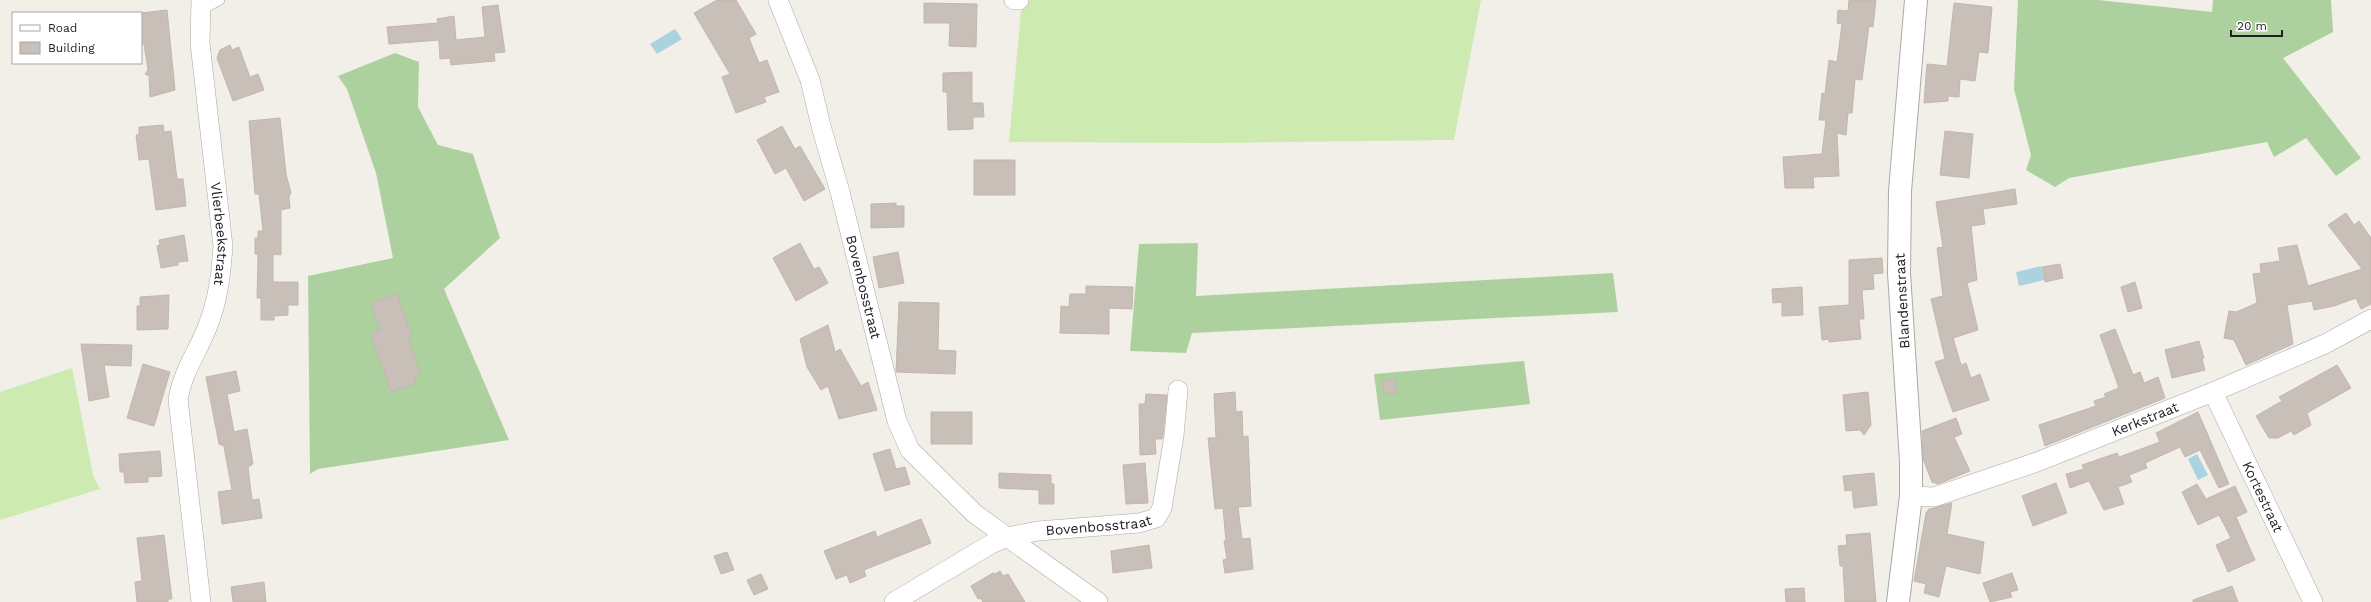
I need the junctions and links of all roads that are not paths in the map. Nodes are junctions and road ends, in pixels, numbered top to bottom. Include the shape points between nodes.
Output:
1 (220, 0) edge
2 (778, 0) edge
3 (1014, 0) edge
4 (1019, 0) edge
5 (1916, 0) edge
6 (200, 5) edge
7 (2371, 319) edge
8 (1178, 390) dead end
9 (2213, 392) junction
10 (1911, 496) junction
11 (1007, 537) junction
12 (201, 602) edge
13 (894, 602) edge
14 (1098, 602) edge
15 (1898, 602) edge
16 (2313, 602) edge

1 - 6 lane
2 - 11 street, Bovenbosstraat via 810,80 897,421 910,450 974,514
3 - 4 street
5 - 10 street, Blandenstraat via 1900,206 1899,273 1911,455
6 - 12 street, Vlierbeekstraat via 200,43 223,246 216,305 181,380 178,399
7 - 9 street, Kerkstraat via 2325,344
8 - 11 street, Bovenbosstraat via 1174,436 1162,508 1156,518 1139,523 1038,531
9 - 10 street, Kerkstraat via 2037,462 1934,497
9 - 16 street, Kortestraat
10 - 15 street, Blandenstraat
11 - 13 street
11 - 14 street, Bovenbosstraat

